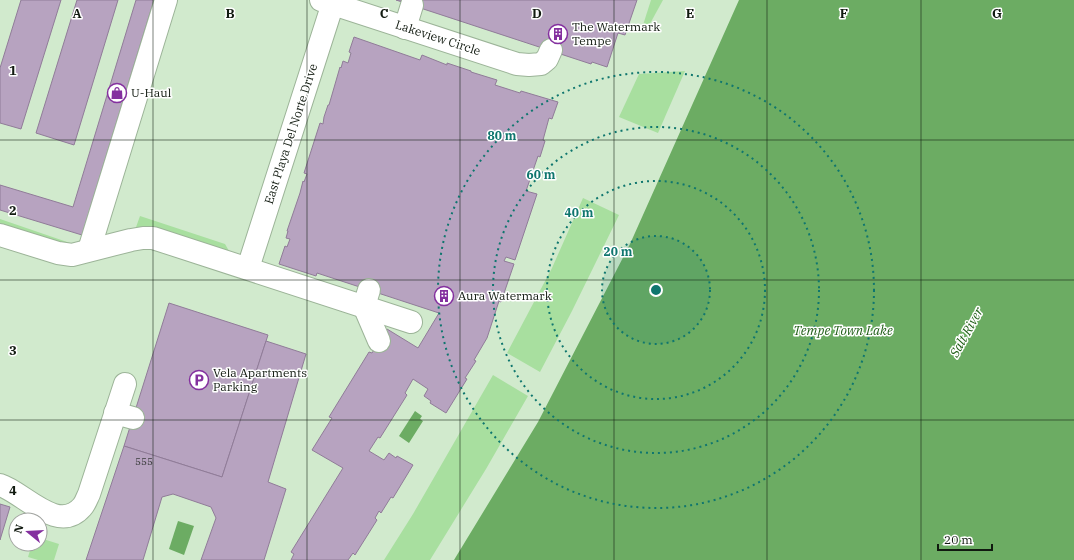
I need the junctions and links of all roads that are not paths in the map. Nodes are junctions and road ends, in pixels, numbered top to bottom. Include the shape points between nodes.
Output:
1 (166, 0) edge
2 (329, 1) edge
3 (412, 5) dead end
4 (405, 28) junction
5 (551, 50) dead end
6 (0, 235) edge
7 (89, 250) junction
8 (248, 268) junction
9 (366, 298) junction
10 (411, 322) dead end
11 (379, 341) dead end
12 (125, 384) dead end
13 (0, 485) edge

1 - 7 street
2 - 4 street, Lakeview Circle
2 - 8 street, East Playa Del Norte Drive
3 - 4 street
4 - 5 street, Lakeview Circle via 517,64 541,64
6 - 7 street via 62,254 72,255
7 - 8 street via 131,240 153,238
8 - 9 street
9 - 10 street
9 - 11 street
12 - 13 street via 124,416 89,494 78,511 71,515 52,514

